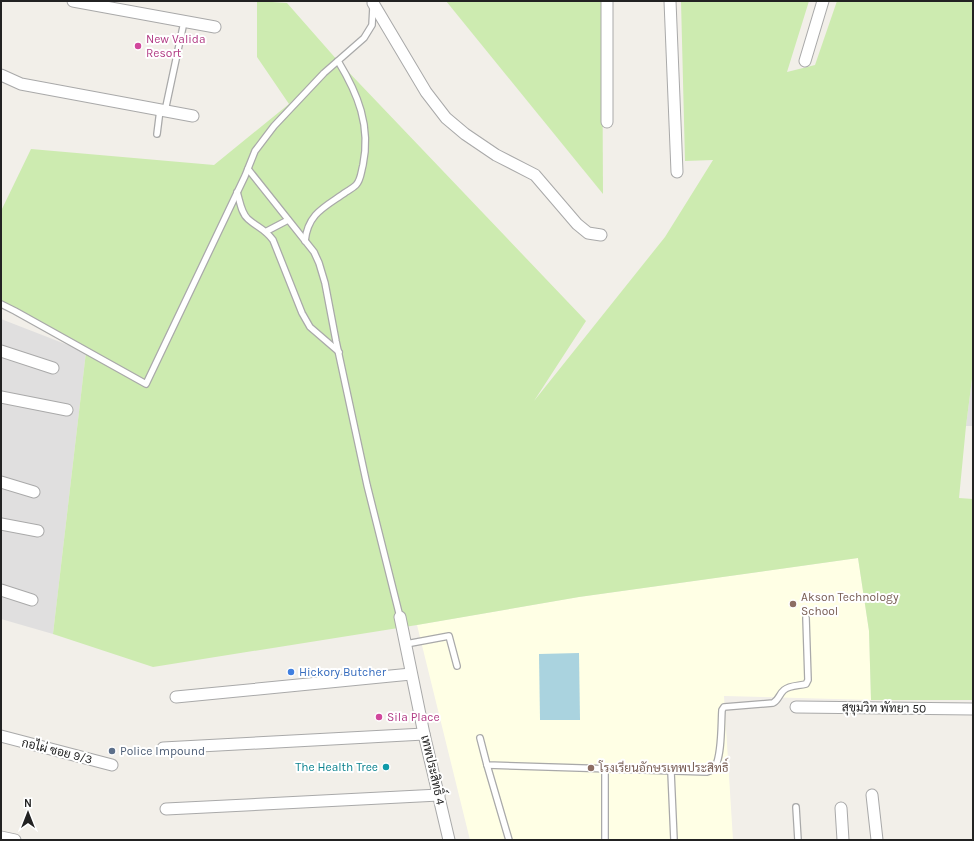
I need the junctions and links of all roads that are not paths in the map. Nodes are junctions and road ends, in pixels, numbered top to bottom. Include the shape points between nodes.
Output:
1 (73, 1) edge
2 (607, 1) edge
3 (670, 1) edge
4 (823, 1) edge
5 (373, 3) joint
6 (184, 22) junction
7 (215, 27) dead end
8 (338, 61) junction
9 (805, 61) dead end
10 (1, 75) edge
11 (163, 110) junction
12 (193, 116) dead end
13 (607, 122) dead end
14 (157, 134) dead end
15 (248, 169) junction
16 (677, 172) dead end
17 (237, 192) junction
18 (288, 220) junction
19 (267, 232) junction
20 (601, 236) dead end
21 (305, 241) junction
22 (1, 304) edge
23 (1, 351) edge
24 (338, 352) junction
25 (53, 368) dead end
26 (1, 397) edge
27 (67, 410) dead end
28 (1, 482) edge
29 (34, 492) dead end
30 (1, 524) edge
31 (38, 531) dead end
32 (1, 590) edge
33 (32, 600) dead end
34 (400, 617) joint
35 (806, 618) dead end
36 (406, 644) junction
37 (457, 666) dead end
38 (411, 674) junction
39 (176, 697) dead end
40 (796, 708) dead end
41 (973, 709) edge
42 (424, 734) junction
43 (1, 736) edge
44 (480, 738) dead end
45 (163, 748) dead end
46 (112, 765) dead end
47 (486, 765) junction
48 (605, 769) junction
49 (671, 772) junction
50 (439, 795) junction
51 (872, 795) dead end
52 (796, 807) dead end
53 (841, 808) dead end
54 (166, 809) dead end
55 (1, 837) edge
56 (15, 840) edge
57 (449, 840) edge
58 (509, 840) edge
59 (605, 840) edge
60 (674, 840) edge
61 (798, 840) edge
62 (843, 840) edge
63 (877, 840) edge

1 - 6 street
2 - 13 street
3 - 16 street
4 - 9 street
5 - 8 lane via 372,25 364,38
5 - 20 street via 426,92 446,118 496,155 535,175 577,224 588,234
6 - 7 street
6 - 11 lane
8 - 15 lane via 274,126 255,151
8 - 21 lane via 359,101 365,139 364,158 356,184 315,214 306,230
10 - 11 street via 21,84
11 - 12 street
11 - 14 lane
15 - 17 lane
15 - 18 lane
17 - 19 lane via 247,218
17 - 22 lane via 146,384
18 - 19 lane
18 - 21 lane
19 - 24 lane via 273,240 310,327
21 - 24 lane via 314,252 325,283
23 - 25 street
24 - 34 lane via 367,485
26 - 27 street
28 - 29 street
30 - 31 street
32 - 33 street
34 - 36 street, เทพประสิทธิ์ 4
35 - 49 lane via 806,684 787,688 773,703 724,707 718,757 714,768 707,772
36 - 37 lane via 450,636
36 - 38 street, เทพประสิทธิ์ 4
38 - 39 street
38 - 42 street, เทพประสิทธิ์ 4
40 - 41 street, สุขุมวิท พัทยา 50
42 - 45 street
42 - 50 street, เทพประสิทธิ์ 4
43 - 46 street, กอไผ่ ซอย 9/3
44 - 47 lane
47 - 48 lane
47 - 58 lane
48 - 49 lane
48 - 59 lane
49 - 60 lane
50 - 54 street
50 - 57 street, เทพประสิทธิ์ 4
51 - 63 street
52 - 61 lane
53 - 62 street
55 - 56 street

